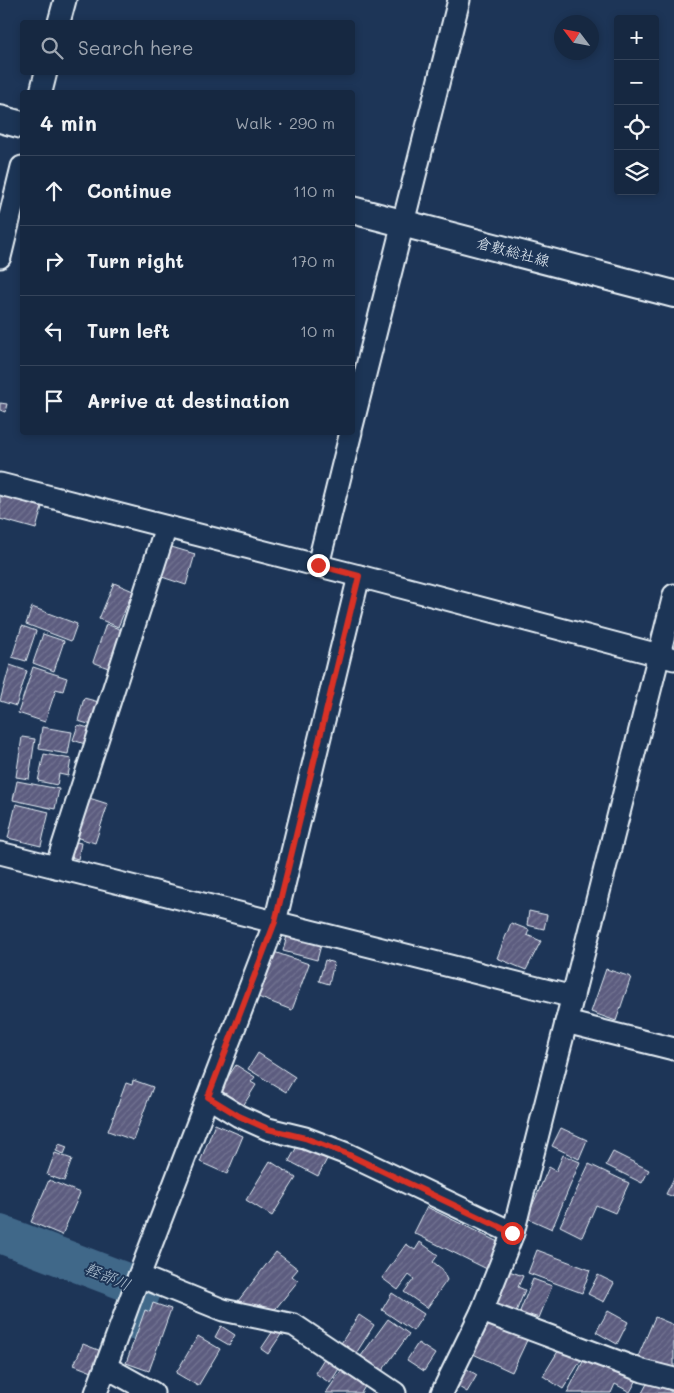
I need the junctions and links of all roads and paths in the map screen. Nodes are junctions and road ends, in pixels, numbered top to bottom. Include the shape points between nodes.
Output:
1 (65, 0) edge
2 (459, 0) edge
3 (60, 20) edge
4 (45, 75) edge
5 (42, 90) edge
6 (0, 119) edge
7 (20, 124) edge
8 (20, 175) edge
9 (355, 211) edge
10 (403, 223) junction
11 (0, 257) edge
12 (674, 294) edge
13 (355, 414) edge
14 (350, 435) edge
15 (0, 484) edge
16 (166, 527) junction
17 (318, 565) junction
18 (359, 576) junction
19 (674, 595) edge
20 (666, 657) edge
21 (0, 853) edge
22 (56, 867) junction
23 (275, 922) junction
24 (573, 997) junction
25 (566, 1022) junction
26 (674, 1049) edge
27 (208, 1097) junction
28 (512, 1233) junction
29 (137, 1282) junction
30 (482, 1311) junction
31 (111, 1369) junction
32 (674, 1379) edge
33 (444, 1392) edge
34 (96, 1393) edge
35 (153, 1393) edge
36 (395, 1393) edge

1 - 3 street
2 - 10 street
4 - 5 street
6 - 7 main road
8 - 11 street
9 - 10 main road, 倉敷総社線
10 - 12 main road, 倉敷総社線
10 - 13 street
14 - 17 street
15 - 16 street
16 - 17 street
16 - 22 street
17 - 18 street
18 - 20 street
18 - 23 street
19 - 20 street
20 - 24 street
21 - 22 street
22 - 23 street
23 - 24 street
23 - 27 street
24 - 25 street
25 - 26 street
25 - 28 street
27 - 28 street via 268,1129 305,1138 347,1154
27 - 29 street
28 - 30 street
29 - 31 street
29 - 36 street via 223,1310 294,1325
30 - 32 street via 643,1371
30 - 33 street
31 - 34 street
31 - 35 street

